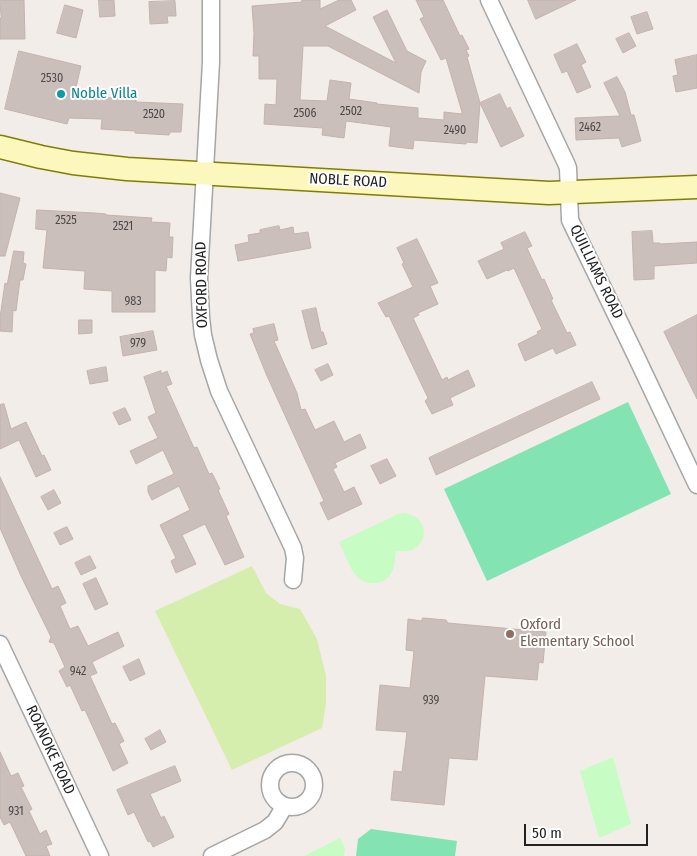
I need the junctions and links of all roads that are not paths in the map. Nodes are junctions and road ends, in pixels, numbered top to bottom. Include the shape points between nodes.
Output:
1 (210, 0) edge
2 (489, 0) edge
3 (0, 147) edge
4 (205, 174) junction
5 (697, 187) edge
6 (569, 192) junction
7 (697, 485) edge
8 (293, 580) dead end
9 (0, 644) edge
10 (284, 806) dead end
11 (100, 856) edge
12 (212, 856) edge

1 - 4 street, OXFORD ROAD via 211,62
2 - 6 street, QUILLIAMS ROAD via 566,163
3 - 4 main road, NOBLE ROAD via 73,163
4 - 6 main road, NOBLE ROAD
4 - 8 street, OXFORD ROAD via 199,278 206,349 224,403 293,548
5 - 6 main road, NOBLE ROAD
6 - 7 street, QUILLIAMS ROAD via 570,220
9 - 11 street, ROANOKE ROAD
10 - 12 street via 275,822 265,830

